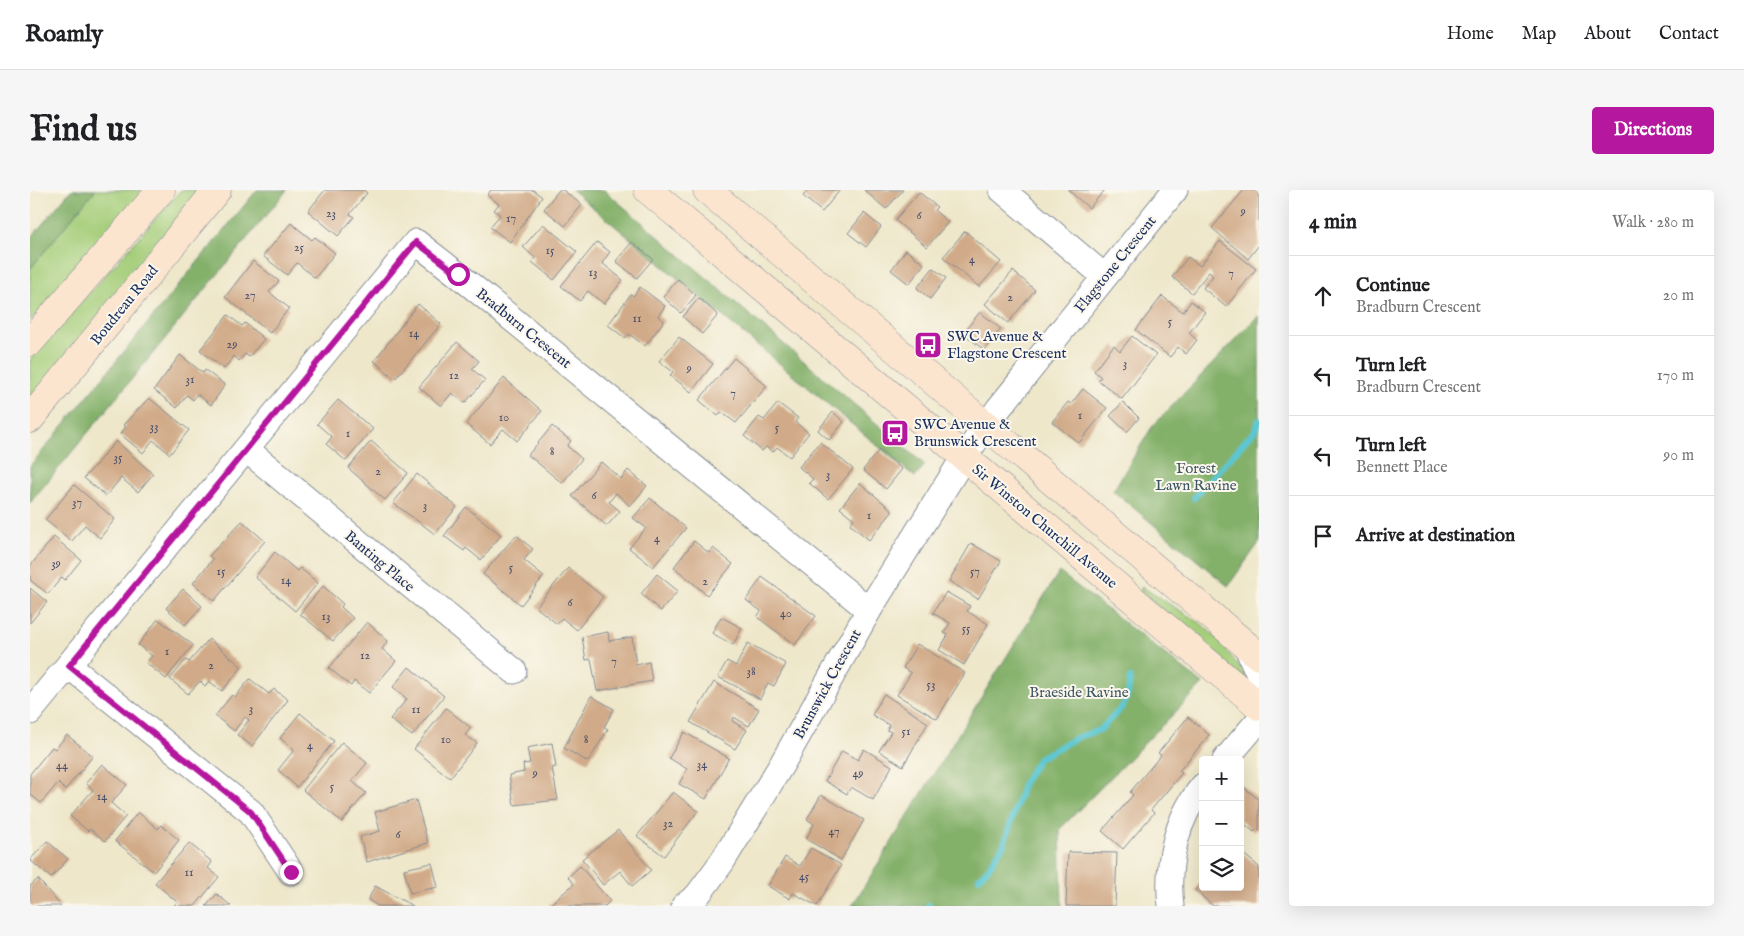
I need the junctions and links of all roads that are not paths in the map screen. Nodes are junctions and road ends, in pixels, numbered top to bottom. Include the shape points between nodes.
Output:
1 (161, 190) edge
2 (217, 190) edge
3 (648, 190) edge
4 (707, 190) edge
5 (1002, 190) edge
6 (1175, 190) edge
7 (1104, 276) junction
8 (30, 342) edge
9 (30, 419) edge
10 (986, 426) junction
11 (247, 450) junction
12 (964, 457) junction
13 (868, 610) junction
14 (1252, 650) edge
15 (69, 666) junction
16 (514, 671) dead end
17 (1259, 675) edge
18 (1259, 706) edge
19 (30, 712) edge
20 (1259, 720) edge
21 (1228, 756) edge
22 (1199, 792) edge
23 (291, 872) dead end
24 (684, 906) edge
25 (1171, 906) edge

1 - 8 main road
2 - 9 main road, Boudreau Road
3 - 12 main road, Sir Winston Churchill Avenue
4 - 10 main road
5 - 7 street
6 - 7 street, Flagstone Crescent
7 - 10 street, Flagstone Crescent
10 - 12 street, Flagstone Crescent
10 - 14 main road
11 - 13 street, Bradburn Crescent via 416,242
11 - 15 street, Bradburn Crescent
11 - 16 street, Banting Place
12 - 13 street, Brunswick Crescent
12 - 18 main road, Sir Winston Churchill Avenue
13 - 24 street, Brunswick Crescent via 782,764 722,862 697,896
14 - 17 street
15 - 19 street, Bradburn Crescent
15 - 23 street via 251,812
20 - 21 street
22 - 25 street via 1175,844

